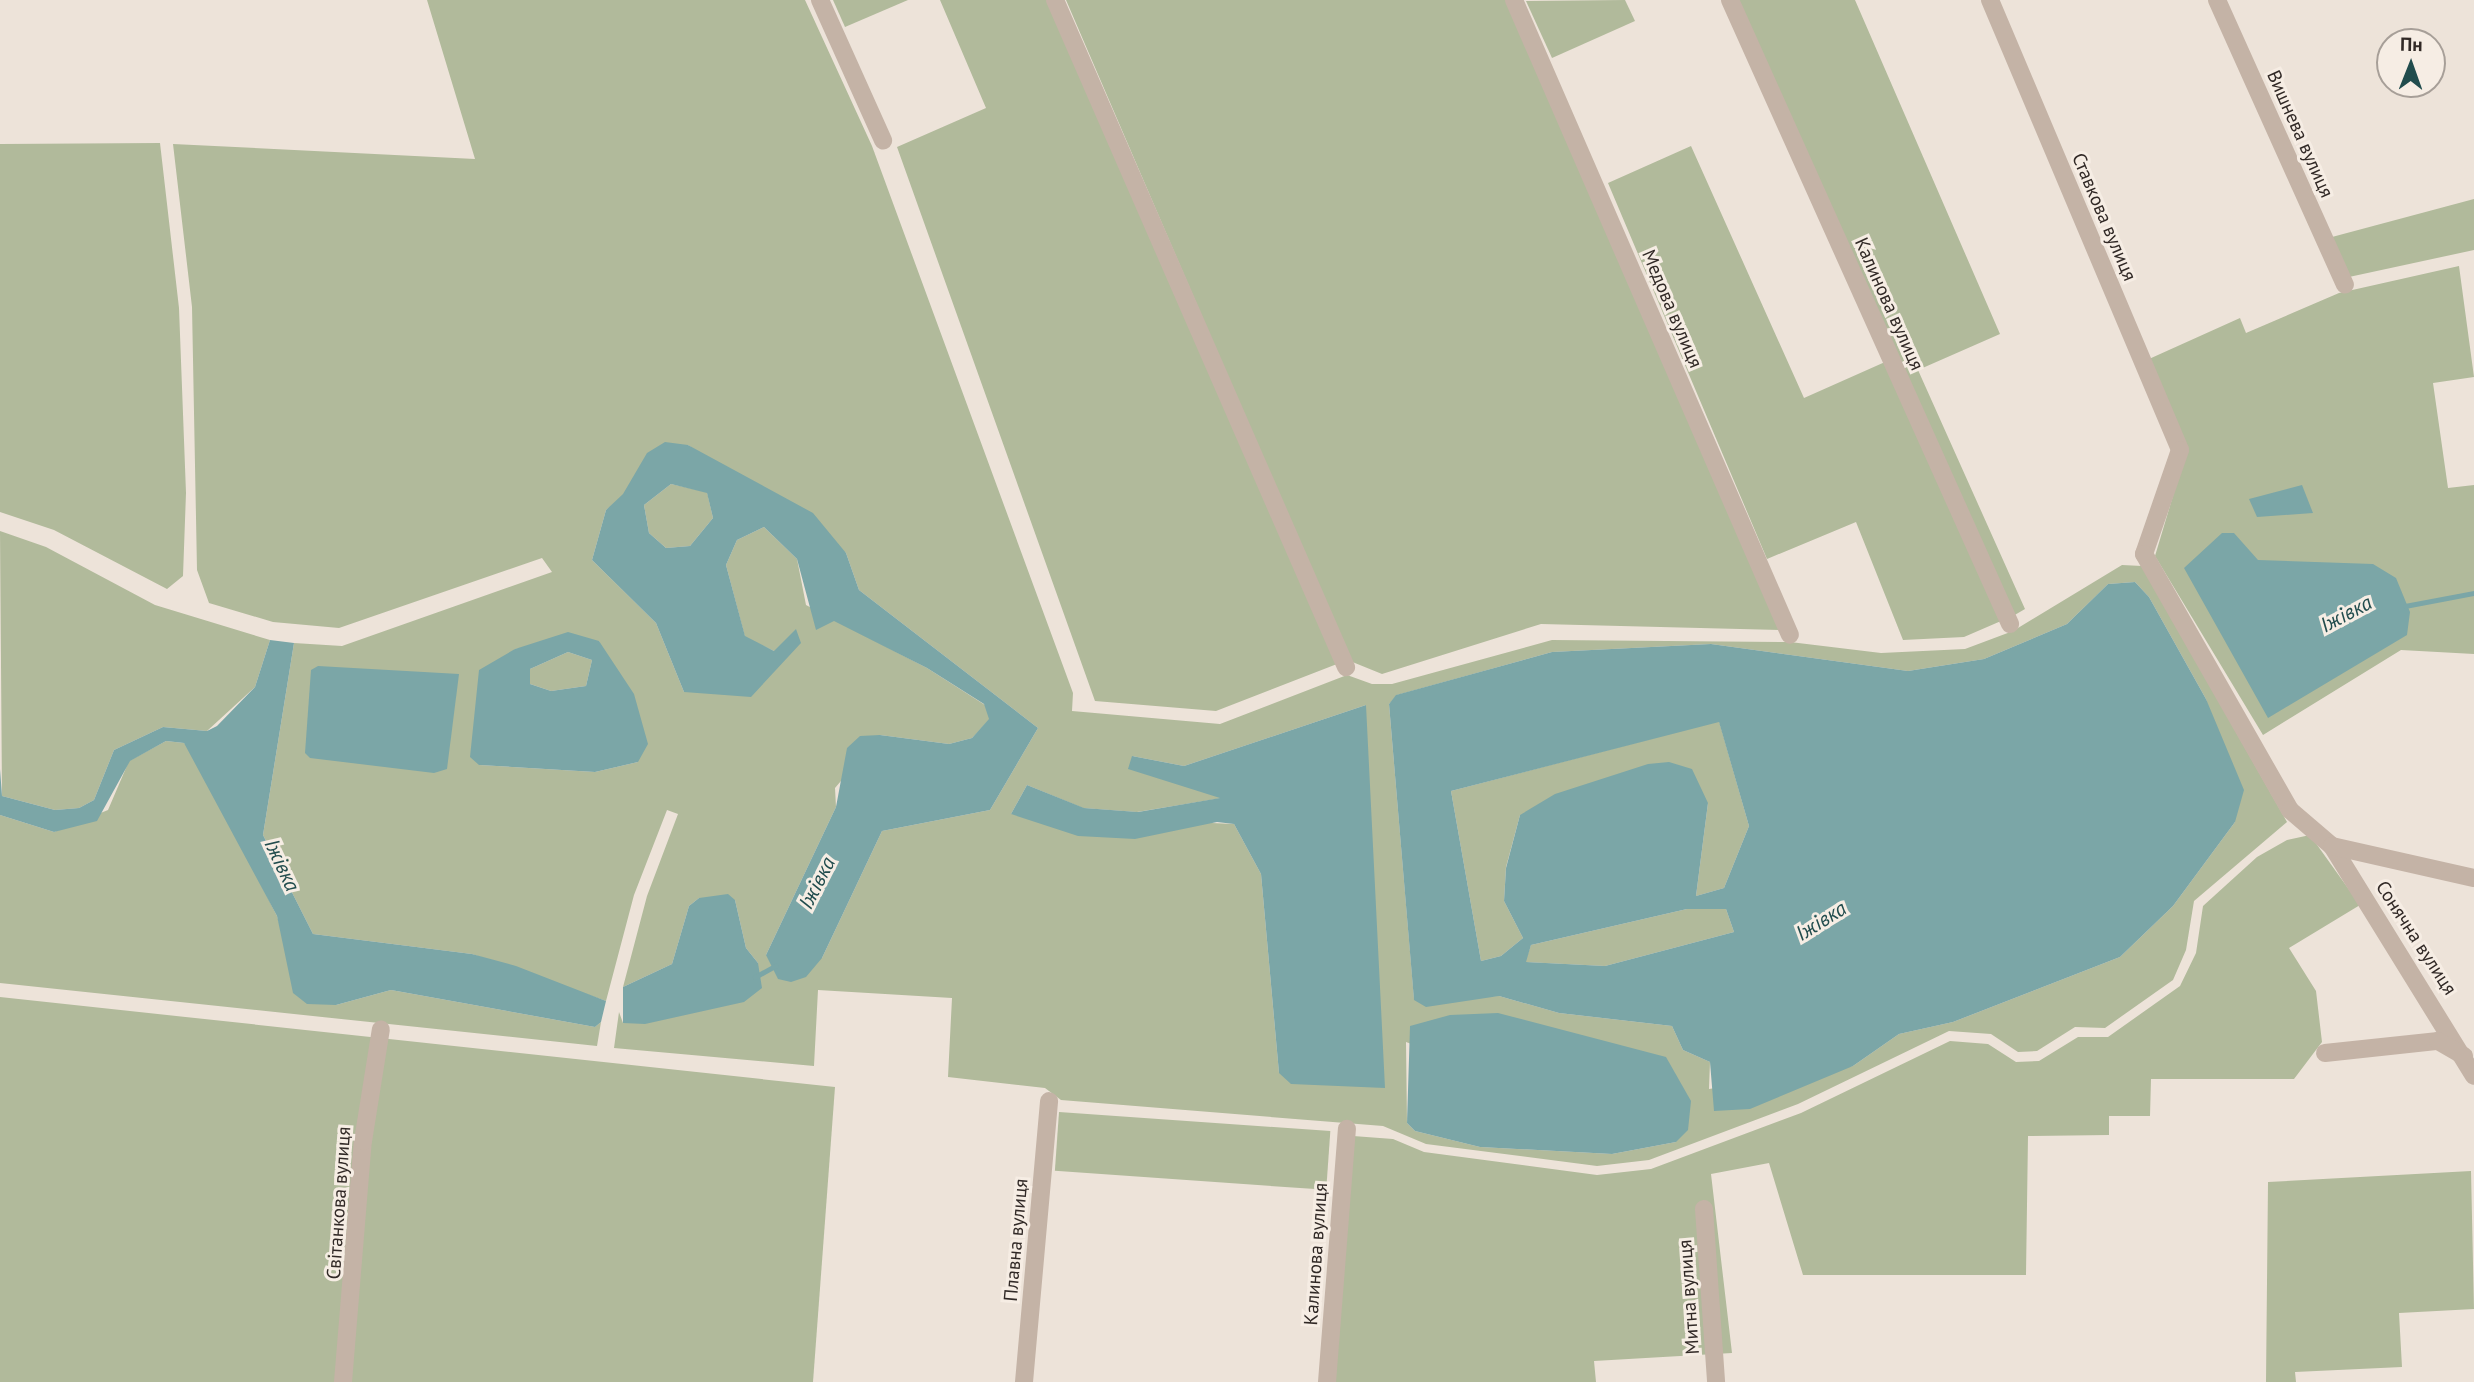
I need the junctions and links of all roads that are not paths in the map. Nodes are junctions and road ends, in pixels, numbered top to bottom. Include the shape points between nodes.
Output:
1 (820, 0) edge
2 (1055, 0) edge
3 (1514, 0) edge
4 (1730, 0) edge
5 (1990, 0) edge
6 (2217, 0) edge
7 (883, 140) dead end
8 (2345, 285) dead end
9 (2180, 450) joint
10 (2010, 624) dead end
11 (1790, 635) dead end
12 (1346, 667) dead end
13 (2332, 846) junction
14 (2474, 878) edge
15 (381, 1029) dead end
16 (2325, 1053) dead end
17 (2470, 1058) edge
18 (2474, 1076) edge
19 (1049, 1101) dead end
20 (1347, 1129) dead end
21 (1704, 1209) dead end
22 (343, 1382) edge
23 (1024, 1382) edge
24 (1327, 1382) edge
25 (1716, 1382) edge

1 - 7 street
2 - 12 street
3 - 11 street, Медова вулиця
4 - 10 street, Калинова вулиця
5 - 9 street, Ставкова вулиця
6 - 8 street, Вишнева вулиця
9 - 13 street, Сонячна вулиця via 2144,554 2290,810
13 - 14 street
13 - 17 street, Сонячна вулиця
15 - 22 street, Світанкова вулиця via 363,1141
16 - 17 street via 2438,1041
17 - 18 street, Сонячна вулиця
19 - 23 street, Плавна вулиця
20 - 24 street, Калинова вулиця
21 - 25 street, Митна вулиця

